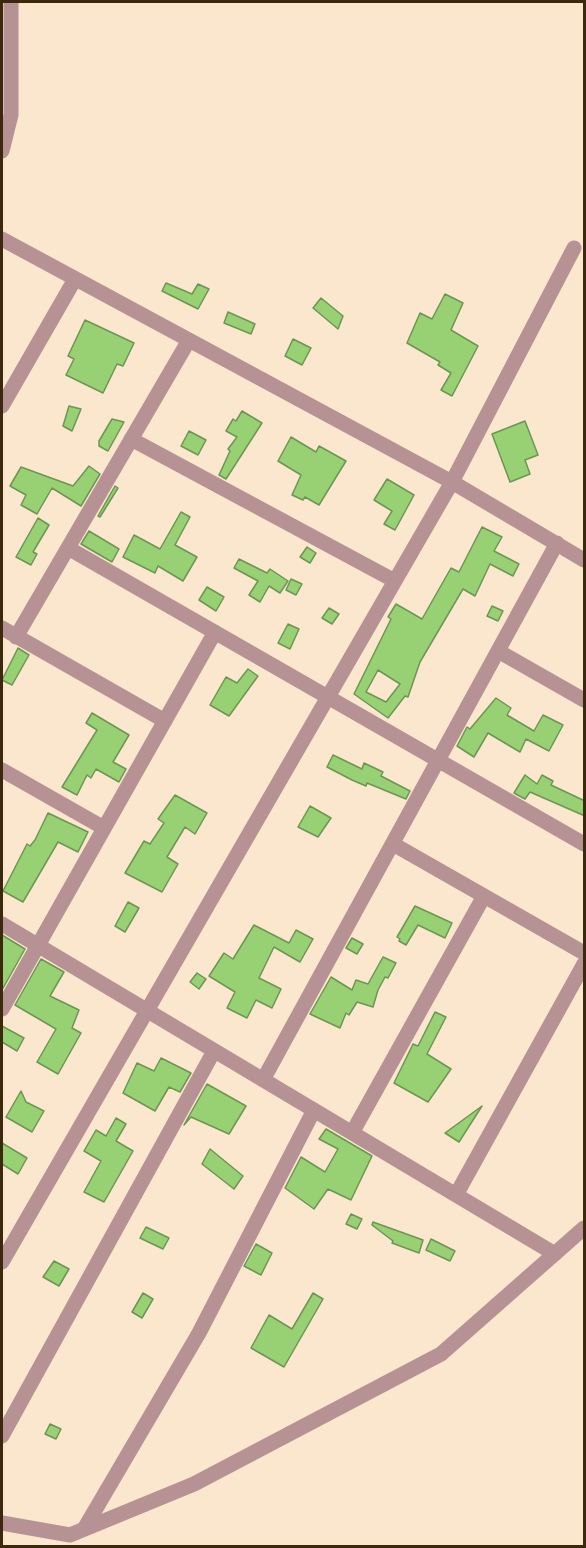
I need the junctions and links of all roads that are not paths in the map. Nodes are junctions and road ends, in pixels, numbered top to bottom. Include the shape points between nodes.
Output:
1 (11, 2) edge
2 (2, 151) edge
3 (2, 239) edge
4 (574, 248) dead end
5 (75, 279) junction
6 (189, 340) junction
7 (2, 406) edge
8 (131, 439) junction
9 (452, 482) junction
10 (557, 543) junction
11 (68, 548) junction
12 (585, 560) edge
13 (395, 580) junction
14 (2, 628) edge
15 (215, 632) junction
16 (16, 637) junction
17 (498, 651) junction
18 (328, 697) junction
19 (585, 700) edge
20 (165, 721) junction
21 (438, 760) junction
22 (2, 770) edge
23 (104, 828) junction
24 (393, 844) junction
25 (585, 844) edge
26 (484, 896) junction
27 (2, 924) edge
28 (37, 945) junction
29 (585, 953) edge
30 (585, 964) edge
31 (2, 1009) edge
32 (147, 1011) junction
33 (214, 1051) junction
34 (263, 1080) junction
35 (314, 1110) junction
36 (352, 1133) junction
37 (456, 1195) junction
38 (585, 1228) edge
39 (555, 1254) junction
40 (2, 1262) edge
41 (2, 1436) edge
42 (2, 1523) edge
43 (84, 1529) junction

1 - 2 street via 11,115
3 - 5 street
4 - 9 street
5 - 6 street
5 - 7 street
6 - 8 street
6 - 9 street
8 - 11 street
8 - 13 street
9 - 10 street
9 - 13 street
10 - 12 street
10 - 17 street
11 - 15 street
11 - 16 street
13 - 18 street
14 - 16 street
15 - 18 street
15 - 20 street
16 - 20 street
17 - 19 street
17 - 21 street
18 - 21 street
18 - 32 street
20 - 23 street
21 - 24 street
21 - 25 street
22 - 23 street
23 - 28 street
24 - 26 street
24 - 34 street
26 - 29 street
26 - 36 street
27 - 28 street
28 - 31 street
28 - 32 street
30 - 37 street
32 - 33 street
32 - 40 street
33 - 34 street
33 - 41 street
34 - 35 street
35 - 36 street
35 - 43 street via 199,1333
36 - 37 street
37 - 39 street
38 - 39 street
39 - 43 street via 441,1354 194,1484
42 - 43 street via 70,1535

